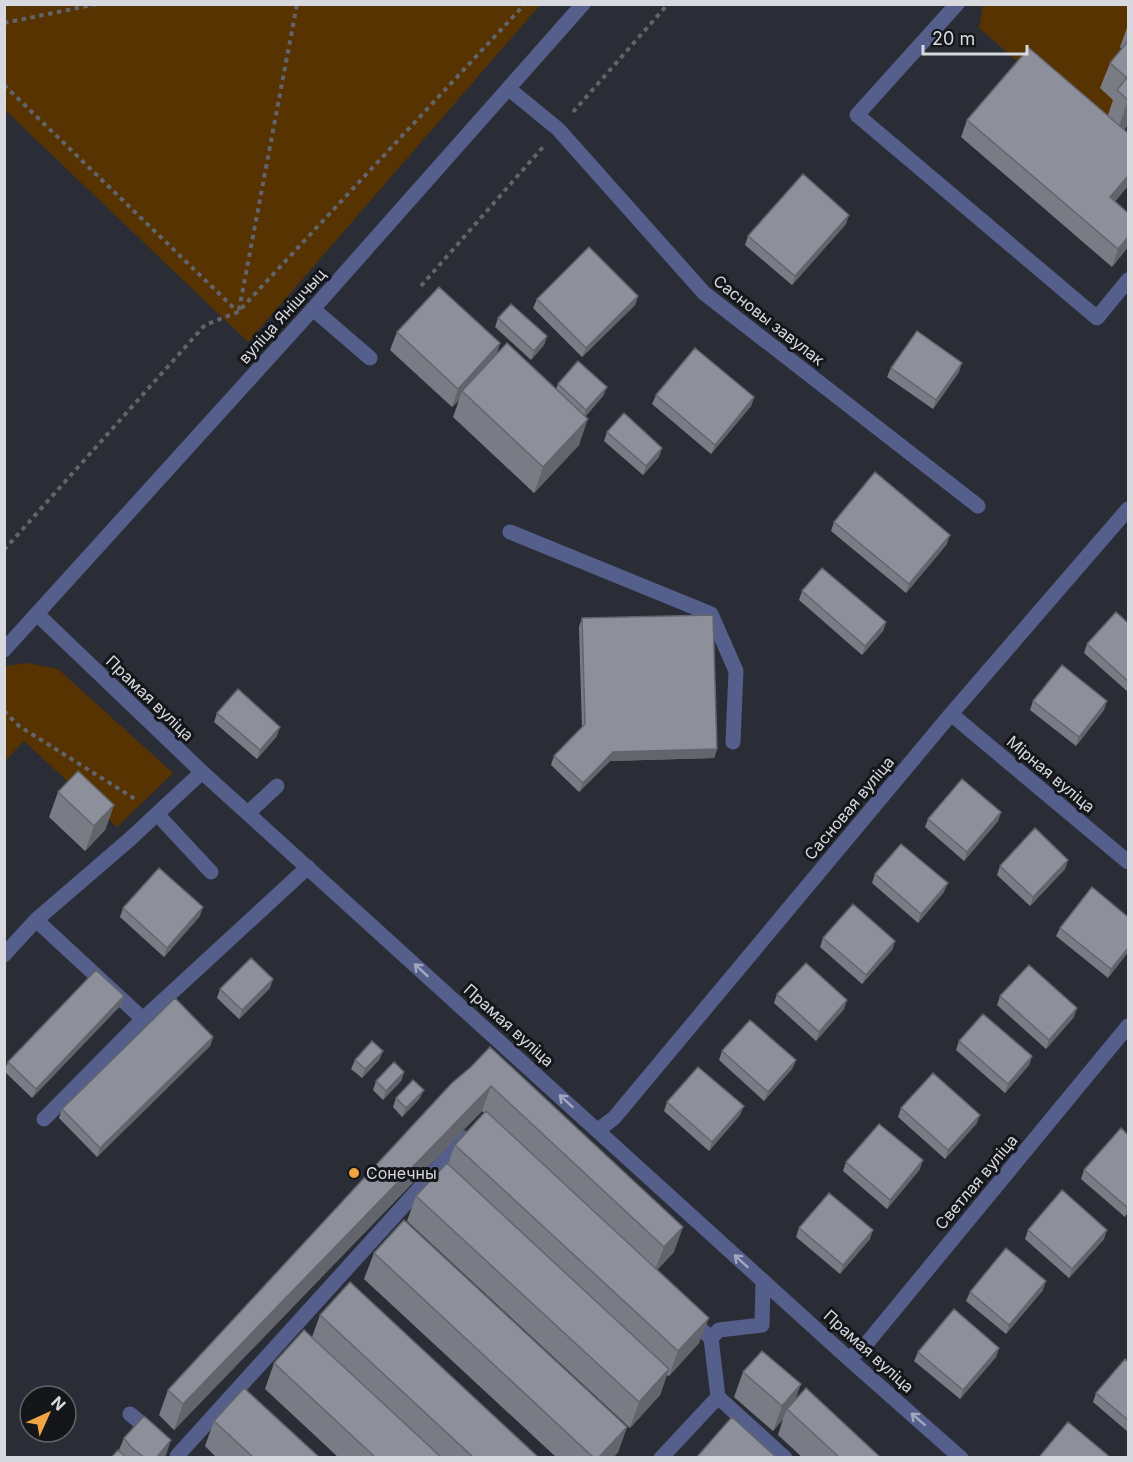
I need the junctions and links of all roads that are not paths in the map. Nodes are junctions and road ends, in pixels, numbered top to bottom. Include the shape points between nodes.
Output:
1 (583, 4) edge
2 (957, 4) edge
3 (508, 88) junction
4 (1128, 280) edge
5 (313, 309) junction
6 (370, 358) dead end
7 (978, 506) dead end
8 (1128, 509) edge
9 (510, 532) dead end
10 (37, 614) junction
11 (4, 650) edge
12 (951, 714) junction
13 (733, 742) dead end
14 (202, 772) junction
15 (277, 786) dead end
16 (158, 813) junction
17 (248, 813) junction
18 (1128, 862) edge
19 (308, 867) junction
20 (211, 872) dead end
21 (36, 920) junction
22 (4, 955) edge
23 (143, 1019) junction
24 (1128, 1026) edge
25 (44, 1119) dead end
26 (476, 1126) edge
27 (598, 1130) junction
28 (763, 1281) junction
29 (676, 1307) edge
30 (711, 1338) junction
31 (849, 1359) junction
32 (718, 1397) junction
33 (130, 1414) dead end
34 (172, 1451) edge
35 (661, 1458) edge
36 (785, 1458) edge
37 (961, 1458) edge

1 - 3 street, вуліца Янішчыц
2 - 4 street via 857,115 1098,318
3 - 5 street, вуліца Янішчыц
3 - 7 street, Сасновы завулак via 558,129 704,293
5 - 6 street
5 - 10 street, вуліца Янішчыц
8 - 12 street, Сасновая вуліца
9 - 13 street via 711,614 736,671
10 - 11 street, вуліца Янішчыц
10 - 14 street, Прамая вуліца
12 - 18 street, Мірная вуліца
12 - 27 street, Сасновая вуліца via 614,1118
14 - 16 street
14 - 17 street, Прамая вуліца
15 - 17 street
16 - 20 street
16 - 21 street
17 - 19 street, Прамая вуліца
19 - 23 street
27 -> 19 street, Прамая вуліца
21 - 22 street
21 - 23 street
23 - 25 street
24 - 31 street, Светлая вуліца via 867,1343
26 - 34 street
28 -> 27 street, Прамая вуліца
28 - 30 street via 762,1326 719,1330
28 - 31 street, Прамая вуліца
29 - 30 street
30 - 32 street
37 -> 31 street, Прамая вуліца
32 - 35 street
32 - 36 street
33 - 34 street

